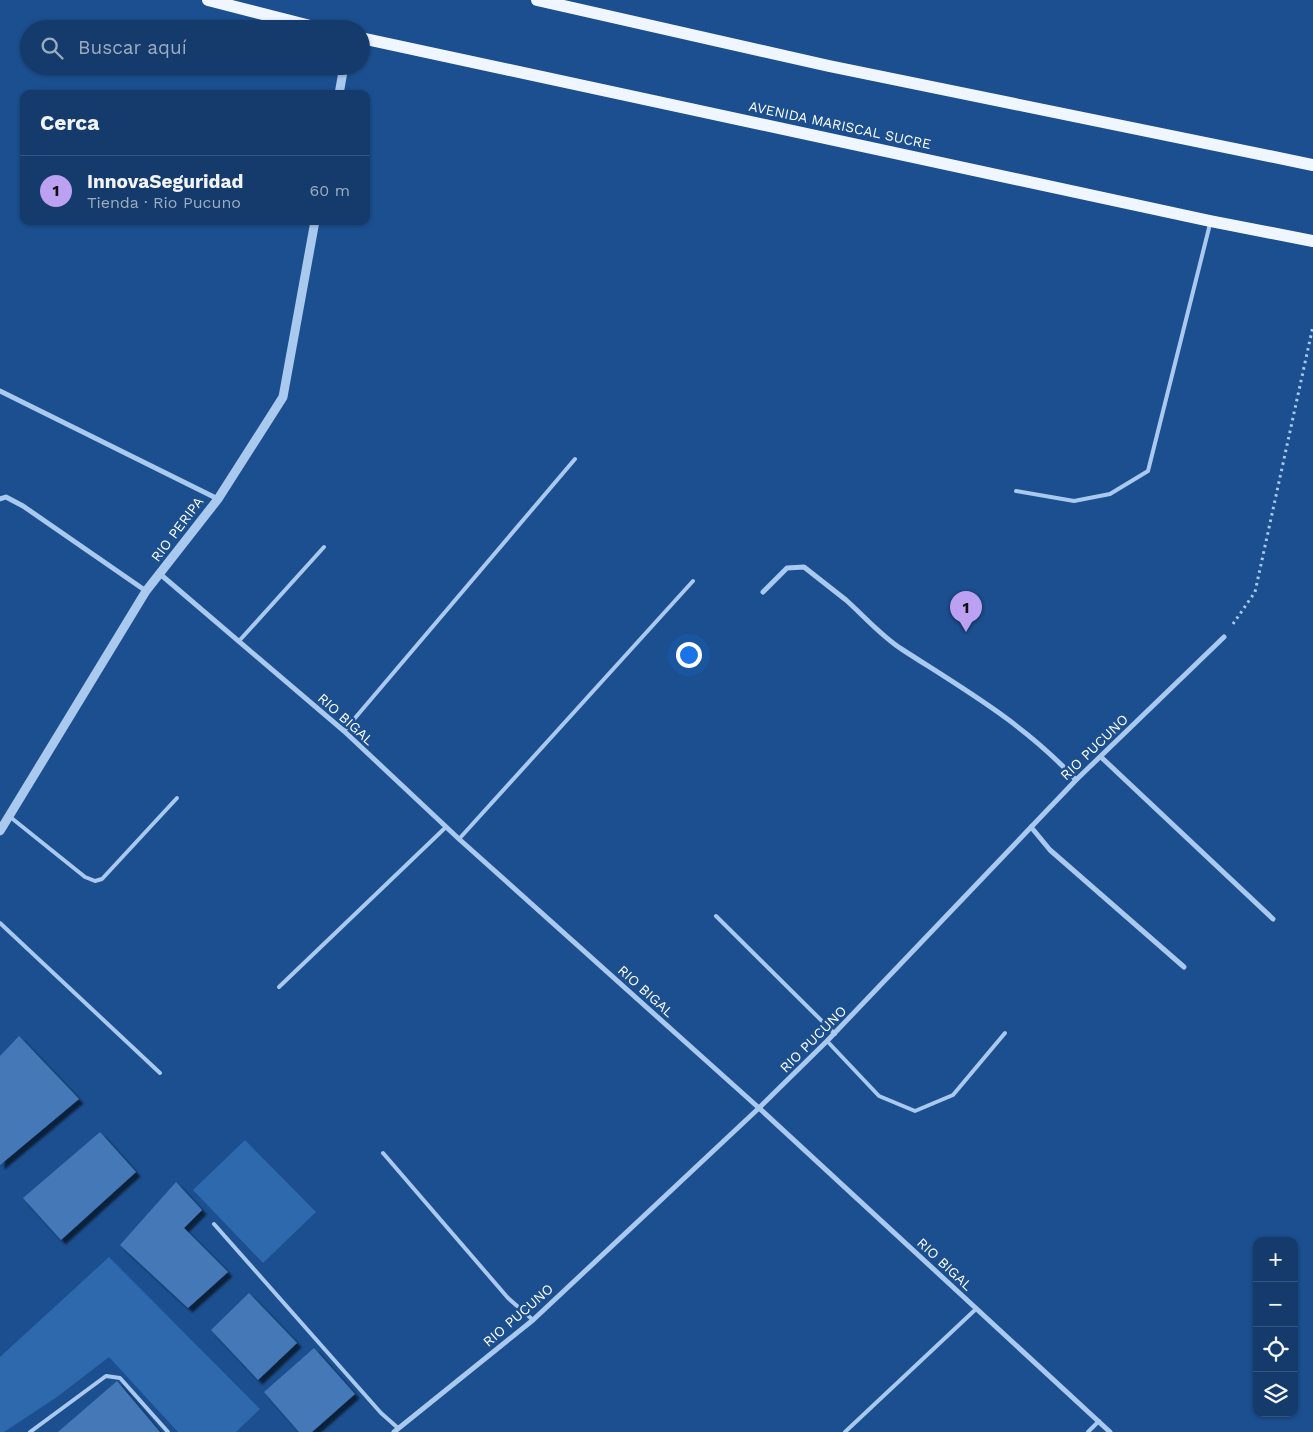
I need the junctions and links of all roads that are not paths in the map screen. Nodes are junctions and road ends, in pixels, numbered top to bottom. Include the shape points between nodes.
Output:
1 (208, 0) edge
2 (538, 0) edge
3 (287, 20) edge
4 (370, 40) edge
5 (342, 75) edge
6 (340, 90) edge
7 (1310, 163) edge
8 (1210, 221) junction
9 (314, 225) edge
10 (1313, 241) edge
11 (0, 392) edge
12 (576, 459) dead end
13 (1016, 491) dead end
14 (0, 492) edge
15 (6, 497) junction
16 (0, 499) edge
17 (218, 499) junction
18 (324, 547) dead end
19 (160, 574) junction
20 (693, 580) dead end
21 (146, 592) junction
22 (763, 592) dead end
23 (1224, 637) road end
24 (239, 641) junction
25 (344, 731) junction
26 (1101, 757) junction
27 (1076, 780) junction
28 (177, 798) dead end
29 (9, 816) junction
30 (446, 827) junction
31 (1031, 827) junction
32 (0, 831) edge
33 (459, 839) junction
34 (716, 916) dead end
35 (1273, 919) dead end
36 (0, 922) edge
37 (1184, 967) dead end
38 (280, 987) dead end
39 (1004, 1032) dead end
40 (835, 1034) junction
41 (827, 1041) junction
42 (160, 1073) dead end
43 (759, 1108) junction
44 (383, 1153) dead end
45 (214, 1224) dead end
46 (976, 1309) junction
47 (533, 1320) junction
48 (1100, 1421) junction
49 (396, 1430) edge
50 (30, 1432) edge
51 (168, 1432) edge
52 (845, 1432) edge
53 (1088, 1432) edge
54 (1110, 1432) edge

1 - 3 main road
2 - 7 main road via 829,66
4 - 8 main road, AVENIDA MARISCAL SUCRE
5 - 6 street
8 - 10 main road, AVENIDA MARISCAL SUCRE
8 - 13 lane via 1148,471 1110,494 1074,501
9 - 17 street, RIO PERIPA via 283,397
11 - 17 street
12 - 25 lane
14 - 15 street
15 - 16 street
15 - 21 street
17 - 19 street, RIO PERIPA
18 - 24 lane
19 - 21 street, RIO PERIPA
19 - 24 street, RIO BIGAL
20 - 33 lane
21 - 29 street, RIO PERIPA
22 - 27 street via 787,568 804,568 902,650 929,664 1002,713
23 - 26 street, RIO PUCUNO
24 - 25 street, RIO BIGAL
25 - 30 street, RIO BIGAL
26 - 27 street, RIO PUCUNO
26 - 35 street
27 - 31 street, RIO PUCUNO
28 - 29 lane via 102,879 95,881 85,877
29 - 32 street, RIO PERIPA
30 - 33 street, RIO BIGAL
30 - 38 lane
31 - 37 street via 1050,850
31 - 40 street, RIO PUCUNO
33 - 43 street, RIO BIGAL
34 - 40 lane
36 - 42 lane
39 - 41 lane via 953,1094 915,1111 879,1096
40 - 41 street, RIO PUCUNO
41 - 43 street, RIO PUCUNO
43 - 46 street, RIO BIGAL
43 - 47 street, RIO PUCUNO
44 - 47 lane via 508,1298
45 - 49 lane
46 - 48 street, RIO BIGAL
46 - 52 lane
47 - 49 street, RIO PUCUNO
48 - 53 lane
48 - 54 street, RIO BIGAL
50 - 51 lane via 106,1376 120,1378

